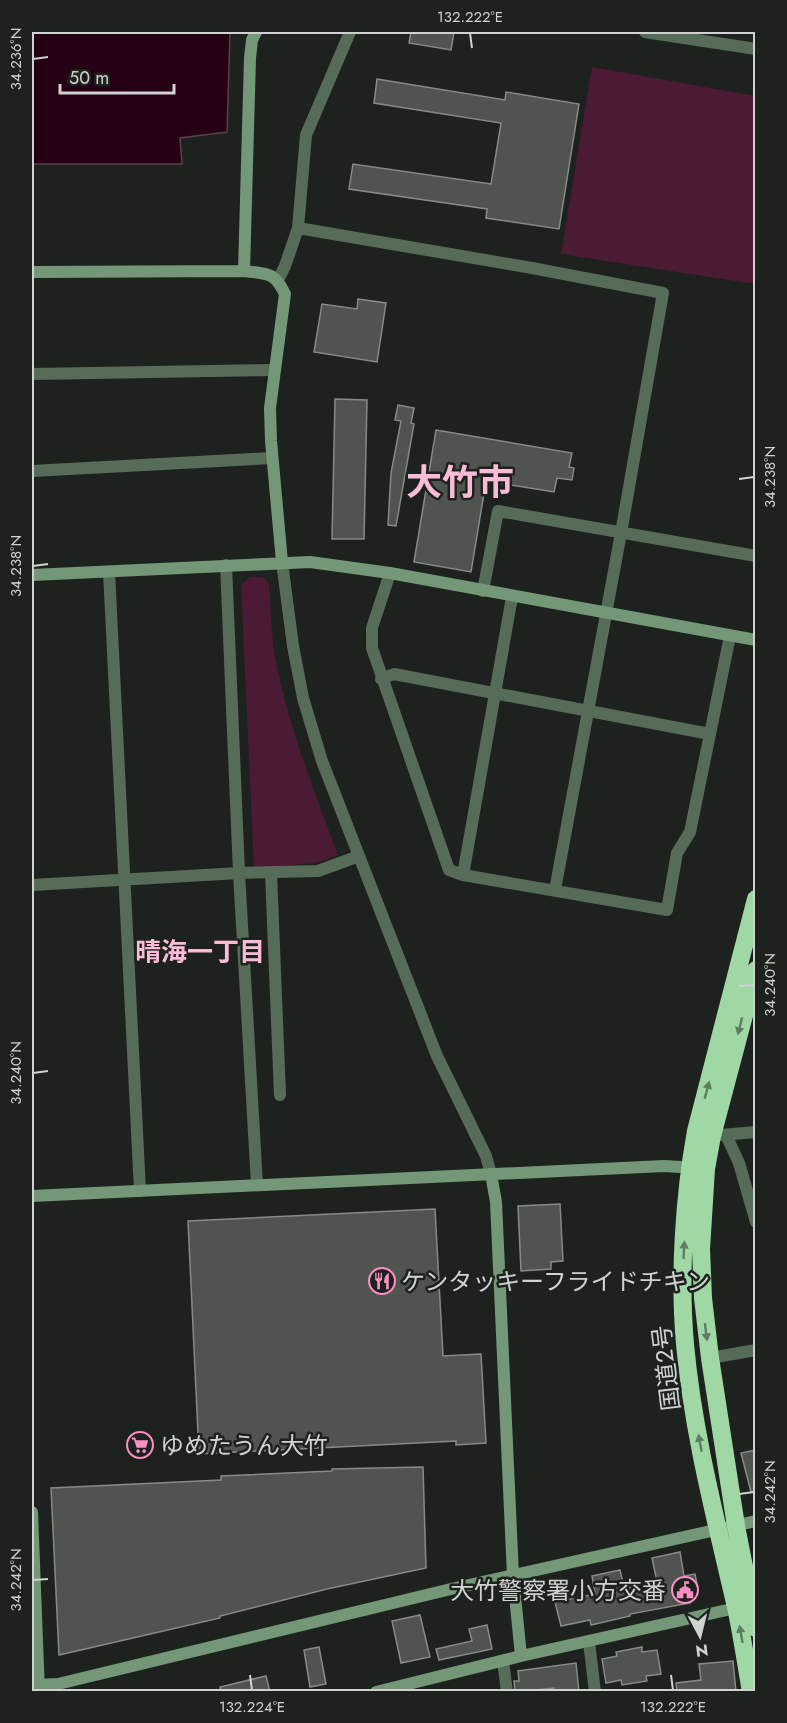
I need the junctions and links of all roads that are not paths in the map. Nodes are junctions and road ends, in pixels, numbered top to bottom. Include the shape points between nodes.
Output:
1 (256, 32) edge
2 (350, 32) edge
3 (645, 32) edge
4 (756, 49) edge
5 (298, 228) junction
6 (244, 271) junction
7 (32, 272) edge
8 (278, 280) junction
9 (274, 370) junction
10 (32, 374) edge
11 (272, 458) junction
12 (32, 471) edge
13 (621, 533) junction
14 (756, 556) edge
15 (282, 562) junction
16 (226, 565) junction
17 (109, 572) junction
18 (390, 573) junction
19 (32, 576) edge
20 (483, 591) junction
21 (512, 597) junction
22 (606, 614) junction
23 (730, 636) junction
24 (756, 640) edge
25 (381, 679) junction
26 (495, 693) junction
27 (588, 711) junction
28 (710, 734) junction
29 (359, 856) junction
30 (239, 873) junction
31 (270, 873) junction
32 (463, 874) junction
33 (124, 880) junction
34 (32, 885) edge
35 (555, 890) junction
36 (756, 898) edge
37 (756, 970) edge
38 (280, 1095) dead end
39 (756, 1132) edge
40 (712, 1134) junction
41 (698, 1168) junction
42 (491, 1174) junction
43 (257, 1185) junction
44 (140, 1191) junction
45 (32, 1196) edge
46 (756, 1222) edge
47 (756, 1350) edge
48 (710, 1358) junction
49 (32, 1512) edge
50 (756, 1521) edge
51 (736, 1526) junction
52 (717, 1529) junction
53 (513, 1576) junction
54 (736, 1608) junction
55 (756, 1628) edge
56 (589, 1642) junction
57 (521, 1656) junction
58 (503, 1661) junction
59 (418, 1686) edge
60 (38, 1688) edge
61 (376, 1692) edge
62 (507, 1692) edge
63 (595, 1692) edge
64 (751, 1692) edge

1 - 6 street via 250,58
2 - 5 street via 306,135
3 - 4 street
5 - 8 street
5 - 13 street via 663,293
6 - 7 street
6 - 8 street via 268,274
8 - 9 street via 285,294
9 - 10 street
9 - 11 street via 270,408
11 - 12 street
11 - 15 street
13 - 14 street
13 - 20 street via 498,511
13 - 22 street
15 - 16 street
15 - 18 street
15 - 29 street via 303,698 322,762
16 - 17 street
16 - 30 street
17 - 19 street
17 - 33 street
18 - 20 street
18 - 25 street via 372,628 372,648
20 - 21 street
21 - 22 street
21 - 26 street
22 - 23 street
22 - 27 street
23 - 24 street
23 - 28 street
25 - 26 street via 394,674
25 - 32 street via 450,870
26 - 27 street
26 - 32 street
27 - 28 street
27 - 35 street
28 - 35 street via 690,832 677,853 667,910
29 - 31 street via 318,871
29 - 42 street via 436,1056 486,1156
30 - 31 street
30 - 33 street
30 - 43 street
31 - 38 street
32 - 35 street
33 - 34 street
33 - 44 street
40 -> 36 highway, 国道2号
37 -> 40 highway, 国道2号
39 - 40 street
40 - 41 highway, 国道2号
40 - 46 street via 739,1163
41 - 42 street
41 -> 48 highway, 国道2号 via 703,1298
52 -> 41 highway, 国道2号 via 694,1410 682,1288
42 - 43 street
42 - 53 street via 496,1202
43 - 44 street
44 - 45 street
47 - 48 street
48 - 51 highway, 国道2号
49 - 60 street
50 - 51 street
51 - 52 street
51 - 55 highway, 国道2号
52 - 53 street
52 - 54 highway, 国道2号
53 - 57 street
53 - 60 street
54 - 56 street
64 -> 54 highway, 国道2号
56 - 57 street
56 - 63 street
57 - 58 street
58 - 59 street
58 - 62 street
59 - 61 street

